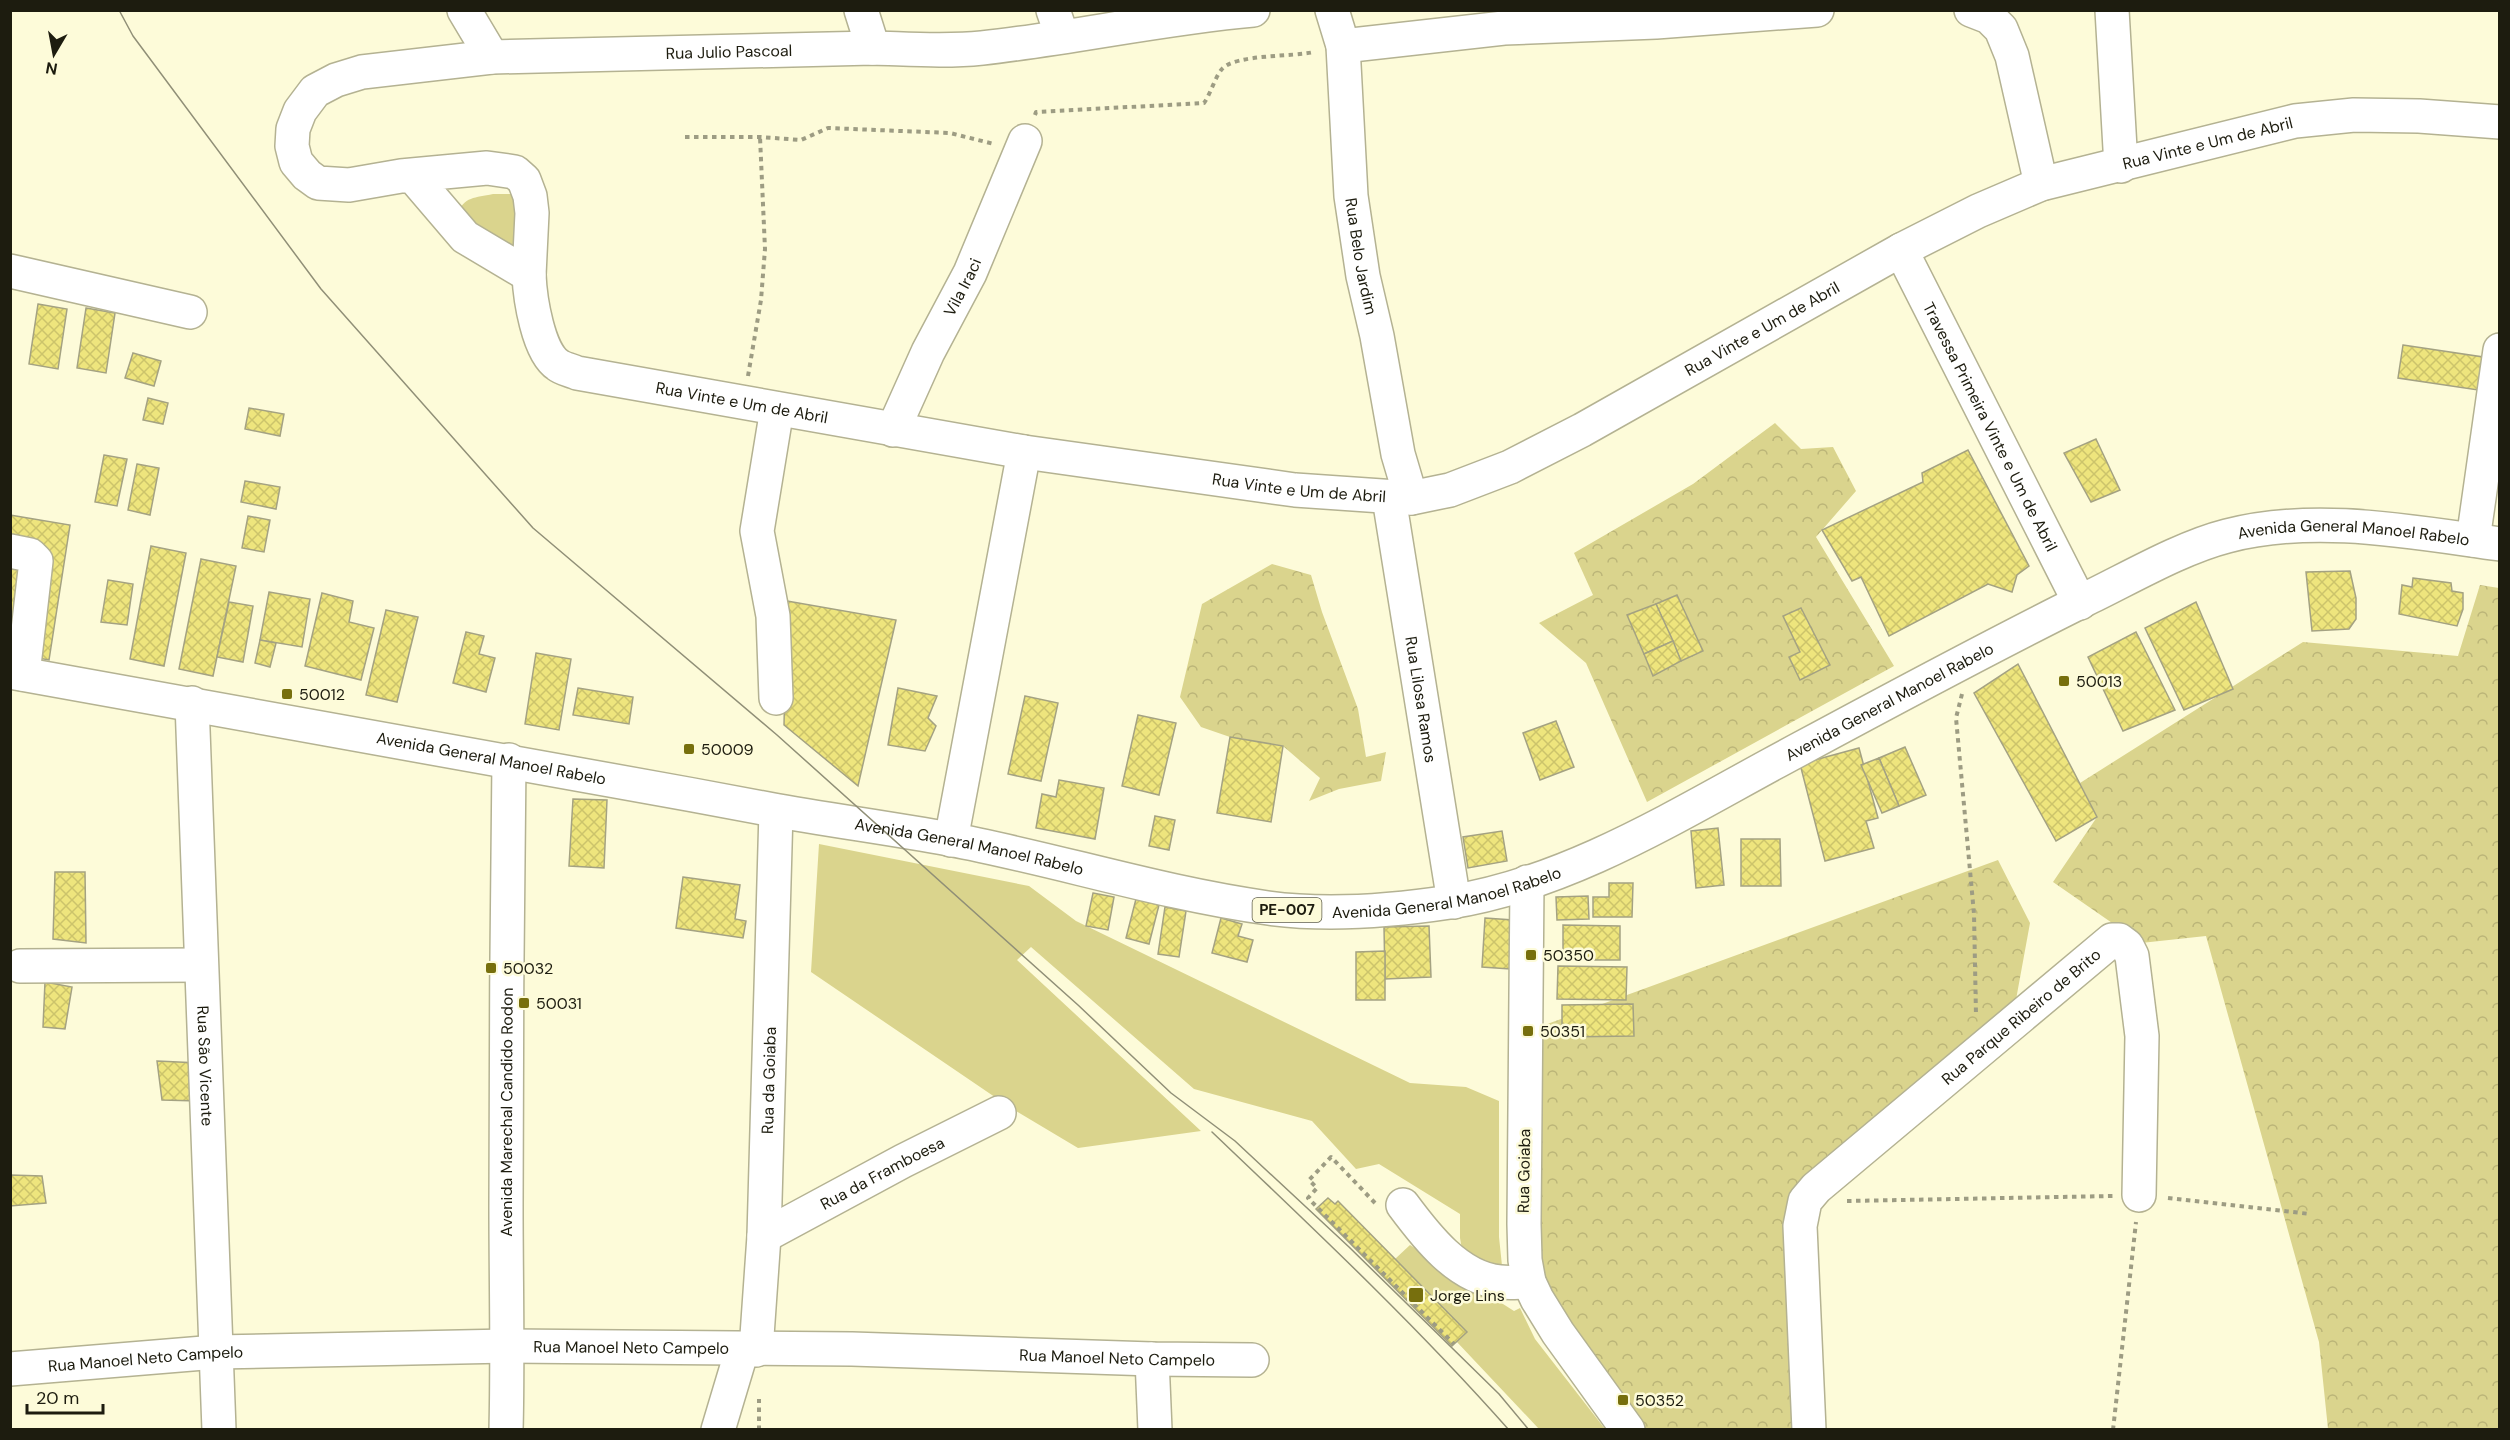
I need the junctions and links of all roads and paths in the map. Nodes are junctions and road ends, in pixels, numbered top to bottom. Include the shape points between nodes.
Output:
1 (464, 10) edge
2 (861, 10) edge
3 (1253, 10) edge
4 (1332, 10) edge
5 (1817, 10) edge
6 (1971, 10) edge
7 (2112, 10) edge
8 (1611, 17) edge
9 (1058, 23) edge
10 (1342, 46) junction
11 (873, 48) junction
12 (492, 57) junction
13 (2499, 122) edge
14 (685, 136) dead end
15 (760, 137) junction
16 (1023, 145) junction
17 (2121, 166) junction
18 (412, 175) junction
19 (318, 183) joint
20 (2041, 184) junction
21 (1901, 250) junction
22 (10, 271) edge
23 (529, 275) junction
24 (190, 312) dead end
25 (2499, 350) edge
26 (743, 403) junction
27 (777, 409) junction
28 (892, 430) junction
29 (1023, 452) junction
30 (1400, 498) junction
31 (2486, 542) edge
32 (10, 550) edge
33 (2080, 603) junction
34 (21, 608) edge
35 (1971, 656) junction
36 (17, 673) edge
37 (776, 698) dead end
38 (192, 703) junction
39 (509, 760) junction
40 (776, 811) junction
41 (951, 840) junction
42 (1527, 882) junction
43 (1454, 902) junction
44 (200, 965) junction
45 (20, 966) dead end
46 (1976, 1055) junction
47 (999, 1113) dead end
48 (1338, 1162) dead end
49 (2139, 1195) junction
50 (1805, 1201) junction
51 (1403, 1205) dead end
52 (2310, 1214) dead end
53 (764, 1236) junction
54 (1529, 1282) junction
55 (1454, 1344) dead end
56 (508, 1346) junction
57 (749, 1350) junction
58 (216, 1352) junction
59 (1152, 1359) junction
60 (1252, 1360) dead end
61 (10, 1369) edge
62 (219, 1430) edge
63 (506, 1430) edge
64 (718, 1430) edge
65 (1155, 1430) edge
66 (1628, 1430) edge
67 (1809, 1430) edge
68 (2113, 1430) edge

1 - 12 street
2 - 11 street
3 - 9 street, Rua Julio Pascoal via 1156,21
4 - 10 street, Rua Belo Jardim
5 - 8 street via 1748,17
6 - 20 street via 1989,17 2001,29 2012,56
7 - 17 street
8 - 10 street
9 - 11 street, Rua Julio Pascoal via 981,48
10 - 16 path via 1301,55 1234,61 1222,69 1204,103 1036,112
10 - 30 street, Rua Belo Jardim via 1351,196 1398,454
11 - 12 street, Rua Julio Pascoal
12 - 19 street, Rua Julio Pascoal via 362,72 315,91 300,111 292,146 296,162
13 - 17 street, Rua Vinte e Um de Abril via 2354,115 2295,121
14 - 15 path
15 - 16 path via 801,140 828,128 950,133
15 - 26 path via 765,249 761,300
16 - 28 street, Vila Iraci via 970,273
17 - 20 street, Rua Vinte e Um de Abril
18 - 19 street, Rua Vinte e Um de Abril via 349,185
18 - 23 street via 465,237
18 - 23 street, Rua Vinte e Um de Abril via 486,168 515,172 524,180 530,196
20 - 21 street, Rua Vinte e Um de Abril
21 - 30 street, Rua Vinte e Um de Abril via 1531,456 1450,490
21 - 33 street, Travessa Primeira Vinte e Um de Abril
22 - 24 street
23 - 26 street, Rua Vinte e Um de Abril via 541,337 557,365 576,373
25 - 31 street
26 - 27 street, Rua Vinte e Um de Abril
27 - 28 street, Rua Vinte e Um de Abril
27 - 37 street via 757,531 773,616
28 - 29 street, Rua Vinte e Um de Abril
29 - 30 street, Rua Vinte e Um de Abril via 1295,490
29 - 41 street
30 - 43 street, Rua Lilosa Ramos
31 - 33 street, Avenida General Manoel Rabelo / PE-007 via 2336,526 2278,528 2225,536
32 - 34 street via 30,555 36,561
33 - 35 street, Avenida General Manoel Rabelo / PE-007
34 - 36 street
35 - 42 street, Avenida General Manoel Rabelo / PE-007 via 1652,828
35 - 46 path via 1956,718 1974,914
36 - 38 street, Avenida General Manoel Rabelo / PE-007
38 - 39 street, Avenida General Manoel Rabelo / PE-007
38 - 44 street, Rua São Vicente
39 - 40 street, Avenida General Manoel Rabelo / PE-007
39 - 56 street, Avenida Marechal Candido Rodon
40 - 41 street, Avenida General Manoel Rabelo / PE-007
40 - 53 street, Rua da Goiaba
41 - 43 street, Avenida General Manoel Rabelo / PE-007 via 1272,909 1326,912
42 - 43 street, Avenida General Manoel Rabelo / PE-007
42 - 54 street, Rua Goiaba via 1524,1224
44 - 45 street
44 - 58 street, Rua São Vicente
46 - 49 street, Rua Parque Ribeiro de Brito via 2105,944 2119,940 2127,946 2132,956 2142,1036
46 - 50 street, Rua Parque Ribeiro de Brito
47 - 53 street, Rua da Framboesa
48 - 55 path via 1331,1157 1309,1180 1317,1188 1308,1198
49 - 50 path
49 - 52 path
49 - 68 path
50 - 67 street via 1800,1226
51 - 54 street via 1455,1262 1495,1281
53 - 57 street, Rua da Goiaba
54 - 66 street, Rua Goiaba via 1558,1333
56 - 57 street, Rua Manoel Neto Campelo
56 - 58 street, Rua Manoel Neto Campelo
56 - 63 street, Avenida Marechal Candido Rodon
57 - 59 street, Rua Manoel Neto Campelo via 964,1351
57 - 64 street, Rua da Goiaba
58 - 61 street, Rua Manoel Neto Campelo
58 - 62 street, Rua São Vicente
59 - 60 street, Rua Manoel Neto Campelo
59 - 65 street

